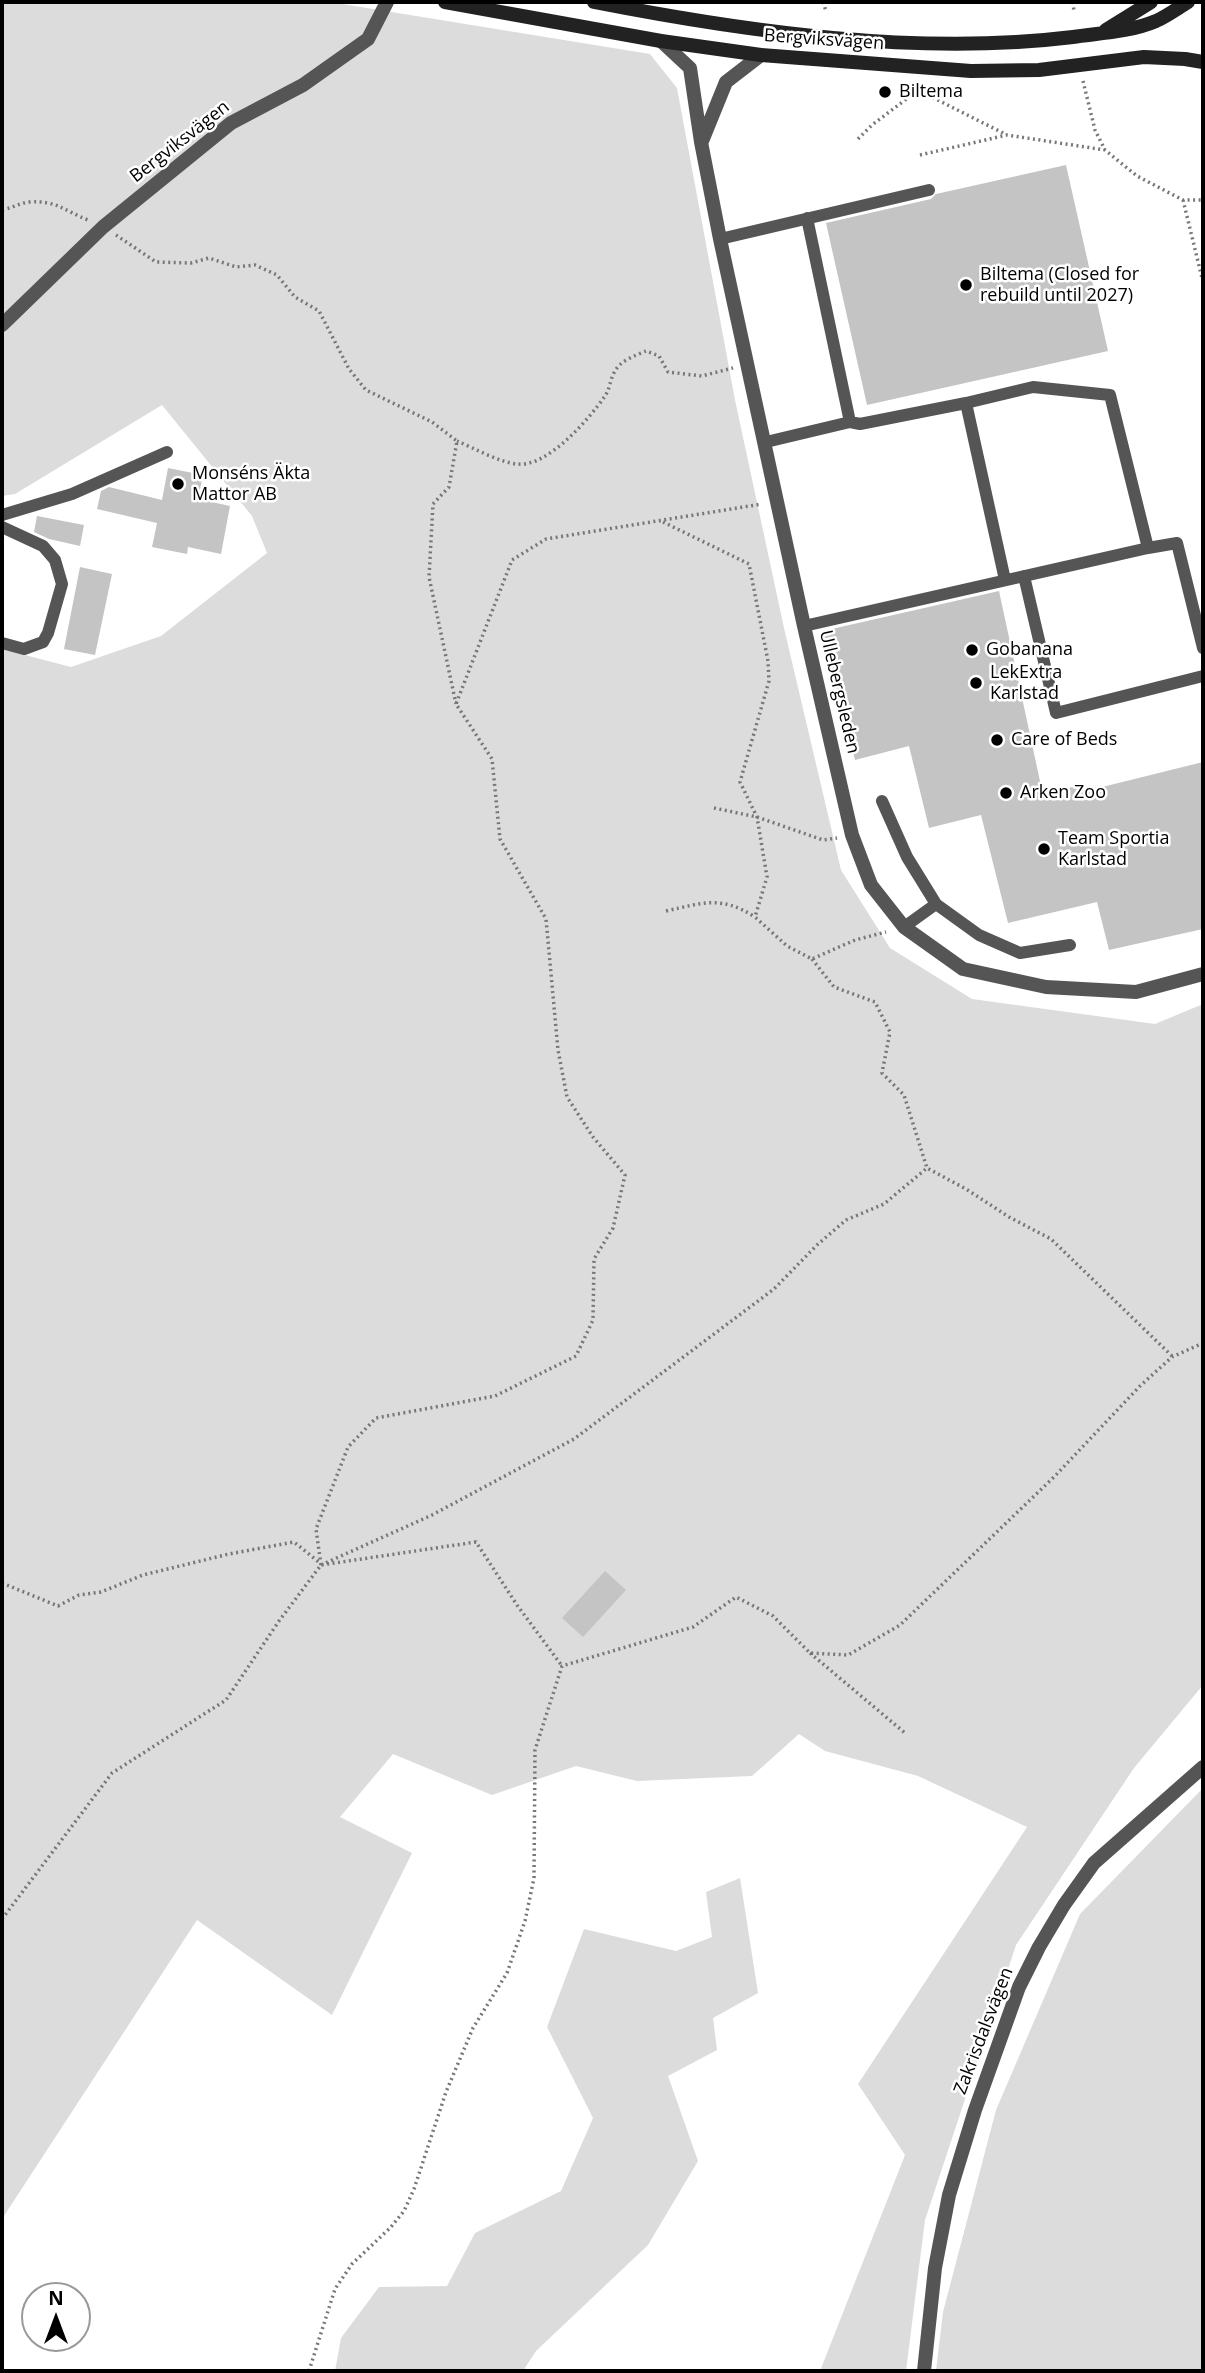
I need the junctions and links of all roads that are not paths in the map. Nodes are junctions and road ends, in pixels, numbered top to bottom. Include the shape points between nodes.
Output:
1 (387, 2) edge
2 (445, 2) edge
3 (594, 2) edge
4 (1151, 2) edge
5 (1188, 2) edge
6 (1098, 34) junction
7 (661, 41) junction
8 (761, 55) junction
9 (1203, 62) edge
10 (701, 142) junction
11 (929, 190) dead end
12 (807, 218) junction
13 (720, 239) junction
14 (2, 325) edge
15 (966, 403) junction
16 (850, 422) junction
17 (766, 442) junction
18 (167, 452) dead end
19 (2, 515) edge
20 (2, 527) edge
21 (1148, 548) junction
22 (1024, 576) junction
23 (1005, 580) junction
24 (804, 626) junction
25 (2, 643) edge
26 (1203, 648) edge
27 (1203, 676) edge
28 (882, 801) dead end
29 (936, 904) junction
30 (904, 927) junction
31 (1070, 945) dead end
32 (1203, 974) edge
33 (1203, 1767) edge
34 (924, 2371) edge

1 - 14 street, Bergviksvägen via 368,39 303,85 232,123 103,228
2 - 7 street, Bergviksvägen
3 - 6 street, Bergviksvägen via 779,32 931,44
4 - 6 street, Bergviksvägen
5 - 6 street, Bergviksvägen via 1156,21
7 - 8 street, Bergviksvägen
7 - 10 street, Ullebergsleden via 690,68
8 - 9 street, Bergviksvägen via 971,71 1039,70 1144,57
8 - 10 street via 726,82
10 - 13 street, Ullebergsleden
11 - 12 lane
12 - 13 lane
12 - 16 lane
13 - 17 street, Ullebergsleden
15 - 16 lane via 860,424
15 - 21 lane via 1033,387 1110,395
15 - 23 lane
16 - 17 lane
17 - 24 street, Ullebergsleden
18 - 19 lane via 72,494
20 - 25 lane via 43,546 55,560 62,584 43,642 24,649
21 - 22 lane
21 - 26 lane via 1177,542
22 - 23 lane
22 - 27 lane via 1056,713
23 - 24 lane
24 - 30 street, Ullebergsleden via 852,835 871,885
28 - 29 lane via 907,857
29 - 30 lane
29 - 31 lane via 979,935 1020,953
30 - 32 street, Ullebergsleden via 964,969 1046,987 1136,992
33 - 34 street, Zakrisdalsvägen via 1094,1863 1064,1905 1019,1987 949,2195 934,2268

